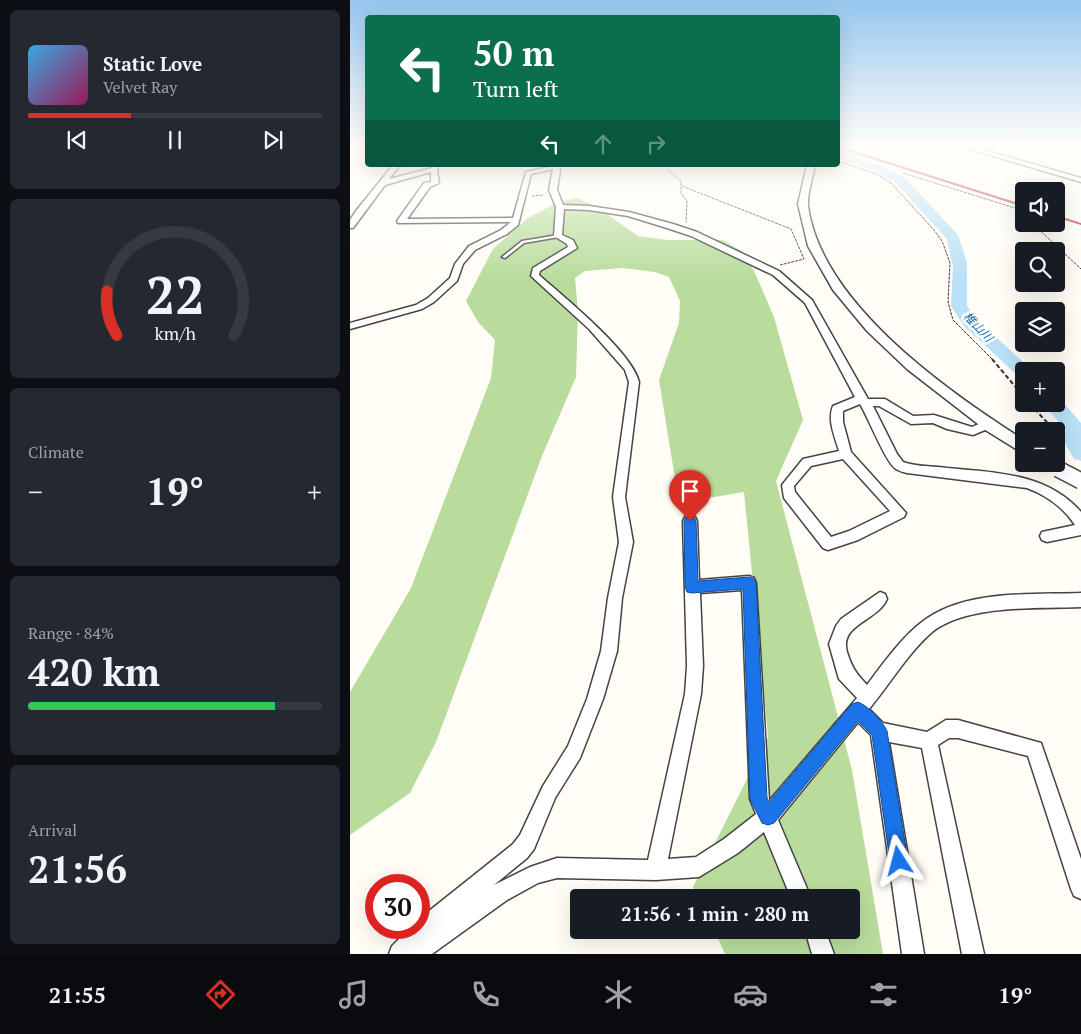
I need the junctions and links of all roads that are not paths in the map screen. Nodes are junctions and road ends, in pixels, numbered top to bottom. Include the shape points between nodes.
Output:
1 (377, 190) edge
2 (424, 190) edge
3 (524, 190) edge
4 (554, 190) edge
5 (804, 190) edge
6 (560, 207) junction
7 (516, 220) junction
8 (350, 226) edge
9 (558, 236) junction
10 (504, 257) dead end
11 (350, 326) edge
12 (864, 401) junction
13 (988, 424) junction
14 (1015, 442) edge
15 (846, 454) junction
16 (1065, 472) edge
17 (1081, 481) edge
18 (690, 521) dead end
19 (1081, 523) edge
20 (1081, 529) edge
21 (1047, 536) dead end
22 (692, 587) junction
23 (880, 599) dead end
24 (1081, 600) edge
25 (863, 704) junction
26 (879, 731) junction
27 (929, 741) junction
28 (768, 817) junction
29 (656, 870) junction
30 (797, 889) edge
31 (1081, 889) edge
32 (818, 939) edge
33 (400, 954) edge
34 (414, 954) edge
35 (823, 954) edge
36 (913, 954) edge
37 (973, 954) edge

1 - 8 street
2 - 7 street via 402,220
3 - 7 street
4 - 6 street
5 - 13 street via 808,233 836,285 860,316 898,355
6 - 9 street
6 - 12 street via 589,208 646,218 694,234 776,273 806,298
7 - 11 street via 504,232 472,248 459,264 454,279 426,304
9 - 10 lane via 523,242
9 - 33 street via 570,242 573,248 536,270 535,276 592,328 629,368 634,382 619,497 626,542 609,651 595,700 574,752 549,792 527,842 423,929
12 - 13 street via 881,402 911,420 934,419 972,431
12 - 15 street via 837,408 837,422
12 - 19 street via 899,465 1038,486
13 - 14 street
15 - 15 street via 899,513 828,544 788,494 788,485 807,462
16 - 17 street, bridge
18 - 22 street
20 - 21 street
22 - 28 street via 749,583 759,799
22 - 29 street via 693,694
23 - 25 street via 846,624 837,644 844,673
24 - 25 street via 976,605 942,618 927,627 906,649
25 - 26 street
25 - 28 street
26 - 27 street
26 - 36 street
27 - 31 street via 946,729 958,729 1035,749
27 - 37 street
28 - 29 street via 699,868
28 - 30 street
29 - 34 street via 557,868 542,872 501,892
32 - 35 street

